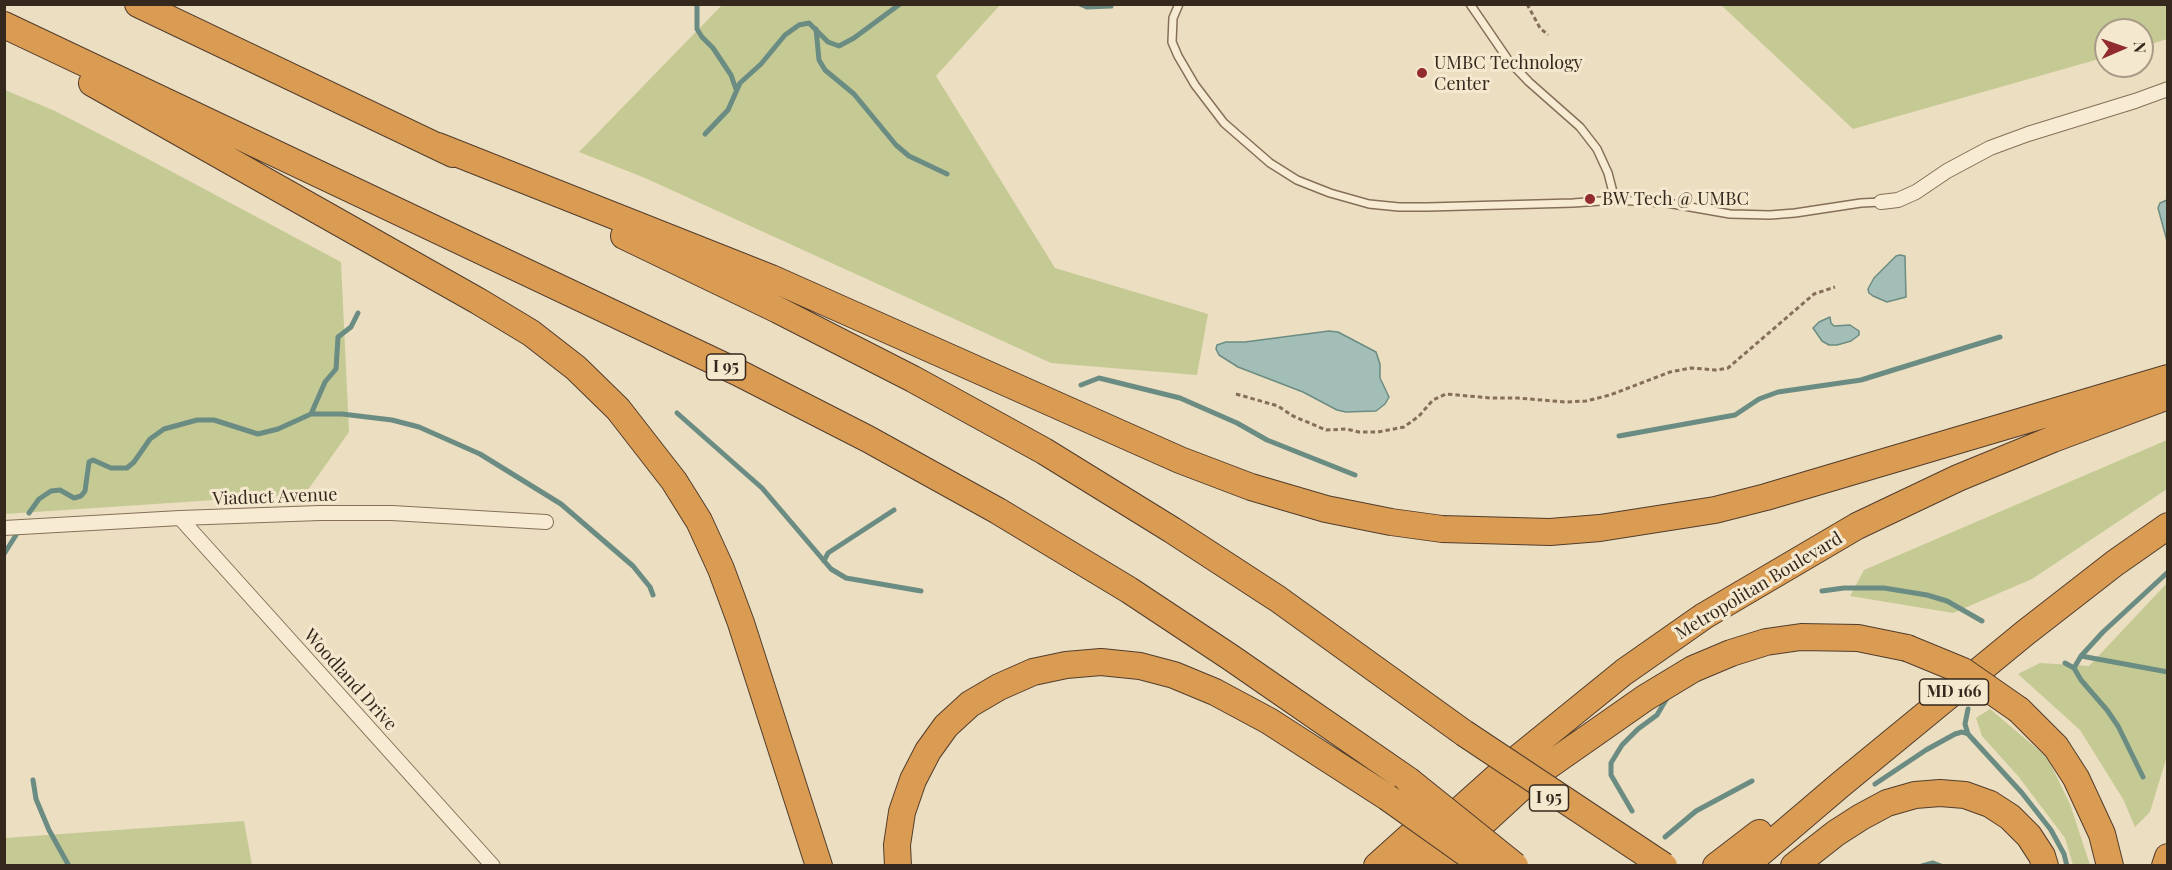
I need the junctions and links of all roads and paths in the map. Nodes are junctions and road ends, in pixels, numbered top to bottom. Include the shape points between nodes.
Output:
1 (138, 4) edge
2 (1179, 4) edge
3 (1470, 4) edge
4 (1527, 4) edge
5 (4, 25) edge
6 (4, 31) edge
7 (1548, 35) dead end
8 (2168, 89) edge
9 (438, 146) junction
10 (1615, 200) junction
11 (1881, 202) joint
12 (1835, 287) dead end
13 (2168, 378) edge
14 (1236, 394) dead end
15 (2168, 396) edge
16 (180, 518) junction
17 (546, 522) dead end
18 (2168, 526) edge
19 (4, 528) edge
20 (1704, 616) junction
21 (2025, 633) junction
22 (1464, 732) junction
23 (2168, 857) edge
24 (816, 859) edge
25 (494, 866) edge
26 (897, 866) edge
27 (1377, 866) edge
28 (1406, 866) edge
29 (1436, 866) edge
30 (1484, 866) edge
31 (1515, 866) edge
32 (1633, 866) edge
33 (1664, 866) edge
34 (1716, 866) edge
35 (1745, 866) edge
36 (1794, 866) edge
37 (2045, 866) edge
38 (2110, 866) edge
39 (2165, 866) edge

1 - 9 highway, I 95
2 - 10 lane via 1173,18 1173,42 1195,85 1224,123 1270,163 1297,180 1369,204 1399,207
3 - 10 lane via 1509,61 1580,127 1597,149
4 - 7 path
5 - 31 highway, I 95, bridge via 737,372 868,439 1129,590 1408,780
6 - 24 highway via 531,333 576,368 618,409 674,481 699,521 721,569
8 - 11 street via 1990,148 1916,192
9 - 13 highway via 771,278 1180,460 1251,487 1326,509 1401,523 1550,532 1675,517 1766,497
9 - 22 highway, I 95 via 778,310 1044,451 1278,599
10 - 11 lane via 1770,215
12 - 14 path via 1814,294 1728,368 1670,372 1586,401 1446,394 1433,400 1404,427 1359,432 1326,430 1278,406
15 - 20 highway, Metropolitan Boulevard via 1958,478 1857,526
16 - 17 street, Viaduct Avenue via 392,513
16 - 19 street, Viaduct Avenue
16 - 25 street, Woodland Drive
18 - 21 highway, MD 166
20 - 27 highway via 1621,668 1509,748
20 - 28 highway, Metropolitan Boulevard via 1624,672 1518,758 1441,826
21 - 34 highway
21 - 35 highway, MD 166
22 - 32 highway, I 95, bridge
22 - 33 highway, bridge
23 - 39 highway
26 - 30 highway, bridge via 902,812 913,780 946,726 970,704 1033,672 1101,663 1174,675 1215,692 1269,721 1387,797
29 - 38 highway, bridge via 1535,775 1645,698 1731,652 1801,637 1858,638 1907,648 1963,671 2019,710 2056,747 2076,778 2102,834
36 - 37 highway via 1861,816 1887,803 1940,793 1965,795 1990,804 2029,836

